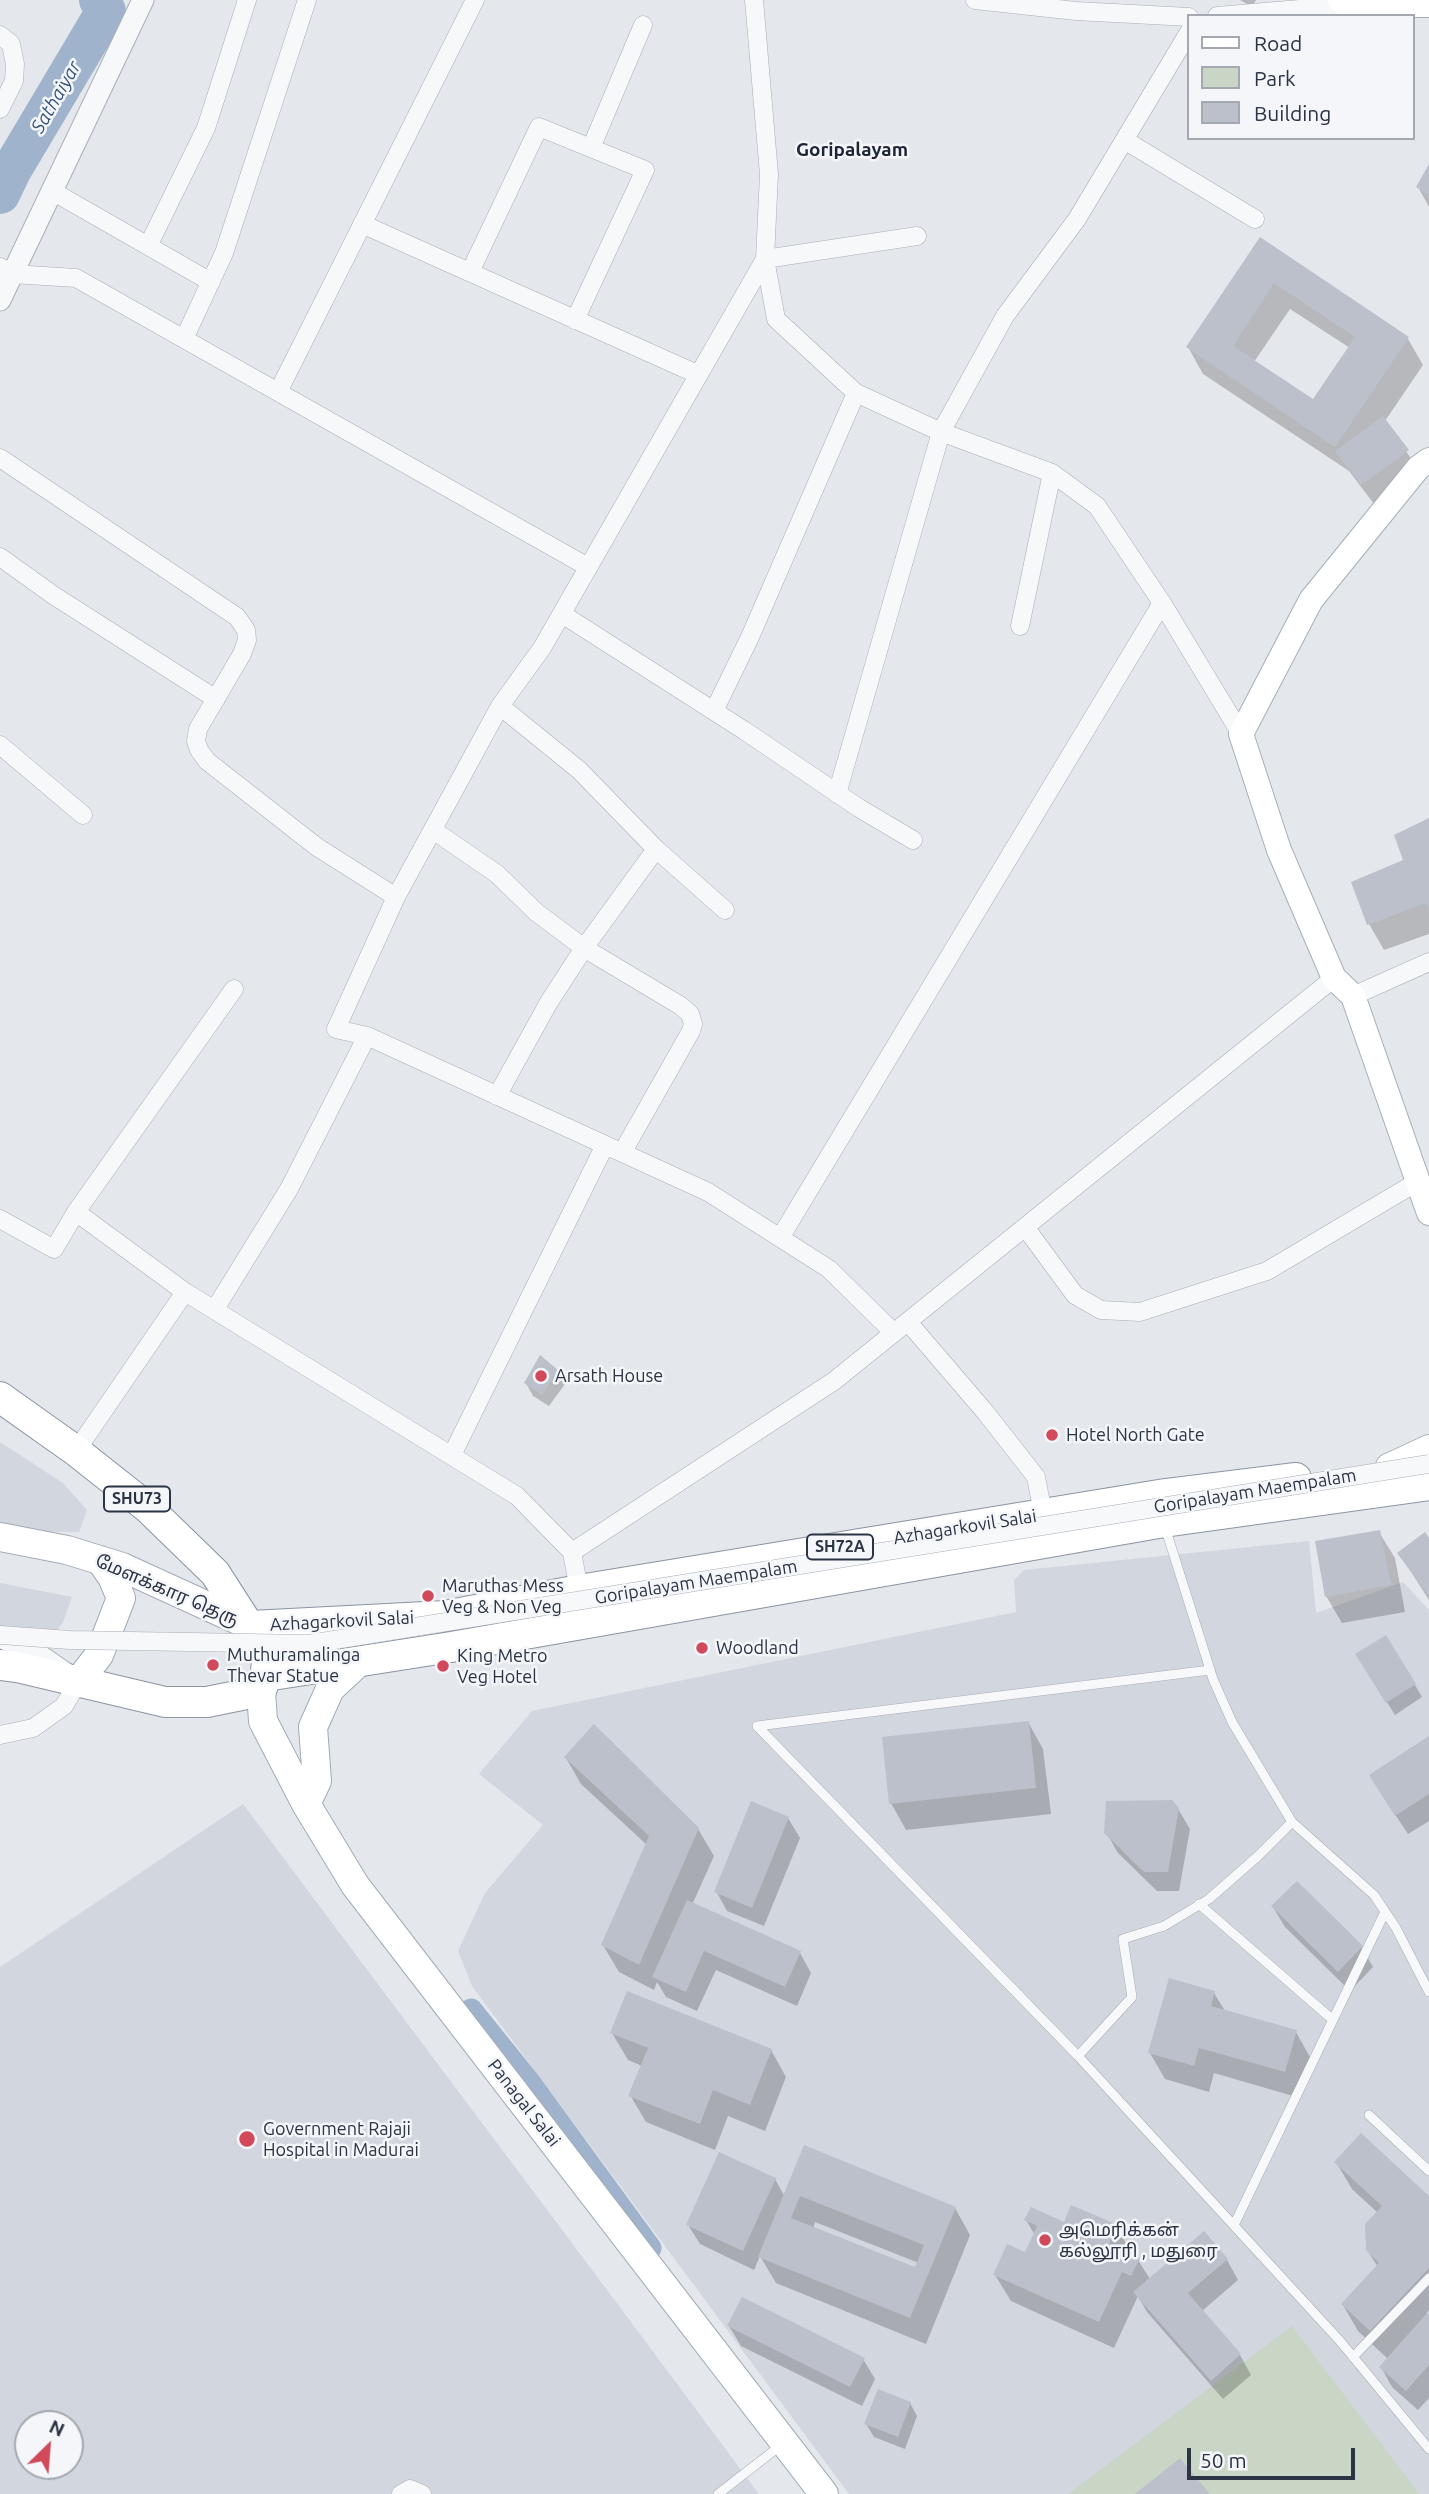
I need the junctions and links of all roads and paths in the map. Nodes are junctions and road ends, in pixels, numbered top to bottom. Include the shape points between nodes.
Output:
1 (144, 0) edge
2 (247, 0) edge
3 (307, 0) edge
4 (475, 0) edge
5 (754, 0) edge
6 (975, 0) edge
7 (1344, 3) edge
8 (1429, 5) edge
9 (1237, 14) edge
10 (1188, 17) edge
11 (643, 25) dead end
12 (1188, 34) edge
13 (0, 35) edge
14 (0, 109) edge
15 (1126, 141) junction
16 (591, 148) junction
17 (52, 191) junction
18 (1255, 219) dead end
19 (362, 224) junction
20 (917, 236) dead end
21 (148, 246) junction
22 (765, 259) junction
23 (6, 270) edge
24 (470, 272) junction
25 (211, 282) junction
26 (0, 300) edge
27 (575, 320) junction
28 (184, 339) junction
29 (697, 374) junction
30 (278, 392) junction
31 (856, 393) junction
32 (941, 432) junction
33 (0, 458) edge
34 (1429, 460) edge
35 (1052, 473) junction
36 (0, 557) edge
37 (588, 567) junction
38 (1162, 603) junction
39 (562, 614) junction
40 (1020, 626) dead end
41 (216, 699) junction
42 (500, 706) junction
43 (714, 711) junction
44 (1241, 734) junction
45 (0, 745) edge
46 (837, 794) junction
47 (83, 815) dead end
48 (433, 830) junction
49 (913, 840) dead end
50 (656, 849) junction
51 (396, 897) junction
52 (725, 910) dead end
53 (584, 948) junction
54 (1429, 962) edge
55 (1334, 978) junction
56 (234, 989) dead end
57 (1353, 996) junction
58 (368, 1036) junction
59 (498, 1096) junction
60 (605, 1145) junction
61 (622, 1153) junction
62 (1417, 1182) junction
63 (76, 1212) junction
64 (1429, 1213) edge
65 (0, 1219) edge
66 (1025, 1227) junction
67 (780, 1238) junction
68 (185, 1292) junction
69 (215, 1310) junction
70 (901, 1327) junction
71 (0, 1397) edge
72 (1429, 1447) edge
73 (76, 1451) junction
74 (452, 1455) junction
75 (1429, 1457) edge
76 (1429, 1464) edge
77 (1388, 1466) junction
78 (1429, 1485) edge
79 (1369, 1494) junction
80 (1429, 1498) edge
81 (1042, 1514) junction
82 (1164, 1522) junction
83 (0, 1537) edge
84 (572, 1552) junction
85 (100, 1560) junction
86 (579, 1590) junction
87 (251, 1626) junction
88 (0, 1636) edge
89 (360, 1661) junction
90 (0, 1665) edge
91 (1210, 1670) junction
92 (78, 1682) junction
93 (264, 1683) junction
94 (0, 1735) edge
95 (306, 1804) junction
96 (1292, 1822) junction
97 (1199, 1904) junction
98 (1385, 1912) junction
99 (1429, 1992) edge
100 (1333, 2020) junction
101 (1078, 2056) junction
102 (1368, 2115) dead end
103 (1429, 2171) edge
104 (1234, 2225) junction
105 (1429, 2278) edge
106 (1353, 2357) junction
107 (785, 2443) junction
108 (1429, 2449) edge
109 (401, 2494) edge
110 (422, 2494) edge
111 (718, 2494) edge
112 (824, 2494) edge

1 - 17 street
2 - 21 street via 206,128
3 - 25 street
4 - 19 street
5 - 22 street via 769,174
6 - 10 street
7 - 8 main road
7 - 9 street
11 - 16 street
12 - 15 street
13 - 14 street via 11,44 15,64 14,81
15 - 18 street
15 - 32 street via 1077,219 1005,316
16 - 24 street via 540,127
16 - 27 street via 645,170
17 - 21 street
17 - 23 street
19 - 24 street
19 - 30 street
20 - 22 street
21 - 25 street
22 - 29 street
22 - 31 street via 776,318
23 - 26 street
23 - 28 street via 76,278
24 - 27 street
25 - 28 street
27 - 29 street
28 - 30 street
29 - 37 street
30 - 37 street
31 - 32 street
31 - 43 street
32 - 35 street
32 - 46 street
33 - 41 street via 237,617 247,640
34 - 44 main road via 1311,600
35 - 38 street via 1097,506
35 - 40 street
36 - 41 street
37 - 39 street
38 - 44 street
38 - 67 street
39 - 42 street
39 - 43 street
41 - 51 street via 196,741 208,761 317,847
42 - 48 street
42 - 50 street via 579,770
43 - 46 street
44 - 55 main road via 1279,850
45 - 47 street
46 - 49 street
48 - 51 street
48 - 53 street via 497,874 536,912
50 - 52 street
50 - 53 street
51 - 58 street via 336,1029
53 - 59 street
53 - 61 street via 681,1006 693,1024
54 - 57 street
55 - 57 main road
55 - 66 street
56 - 63 street
57 - 62 main road
58 - 59 street
58 - 69 street via 289,1189
59 - 60 street
60 - 61 street
60 - 74 street
61 - 67 street via 708,1192
62 - 64 main road
62 - 66 street via 1267,1271 1140,1312 1101,1310 1075,1295
63 - 65 street via 54,1249
63 - 68 street
66 - 70 street
67 - 70 street via 829,1269
68 - 69 street
68 - 73 street
69 - 74 street
70 - 81 street via 986,1413 1036,1478
70 - 84 street via 834,1381
71 - 73 highway, SHU73
72 - 77 main road
73 - 87 highway, SHU73 via 148,1508 215,1573
74 - 84 street via 517,1496
75 - 77 highway, Azhagarkovil Salai / SH72A
76 - 88 street, Goripalayam Maempalam, bridge via 309,1644
77 - 81 highway, Azhagarkovil Salai / SH72A
78 - 79 highway, Azhagarkovil Salai / SH72A
79 - 80 street
79 - 82 highway, Azhagarkovil Salai / SH72A
81 - 86 highway, Azhagarkovil Salai / SH72A
82 - 89 highway, Azhagarkovil Salai / SH72A
82 - 91 lane
83 - 85 main road, மேளக்கார தெரு
84 - 86 street
85 - 87 main road, மேளக்கார தெரு
85 - 92 main road via 121,1598 99,1655
86 - 87 highway, Azhagarkovil Salai / SH72A via 445,1616
87 - 93 highway, SHU73 via 267,1654
88 - 92 street via 33,1651
89 - 93 highway, Azhagarkovil Salai / SH72A
89 - 95 main road via 330,1689 313,1727 317,1781
90 - 92 highway, Azhagarkovil Salai
91 - 96 lane via 1232,1722
91 - 101 lane via 757,1726
92 - 93 highway, Azhagarkovil Salai via 165,1702 207,1702
92 - 94 street via 64,1706 33,1728
93 - 95 main road, Panagal Salai via 263,1721
95 - 107 main road, Panagal Salai via 355,1885
96 - 97 lane
96 - 98 lane via 1374,1895
97 - 100 lane
97 - 101 lane via 1164,1926 1123,1939 1132,1997
98 - 99 lane
98 - 100 lane
100 - 104 lane
101 - 104 lane
102 - 103 lane
104 - 106 lane
105 - 106 lane
106 - 108 lane
107 - 111 lane
107 - 112 main road, Panagal Salai
109 - 110 street via 410,2489

